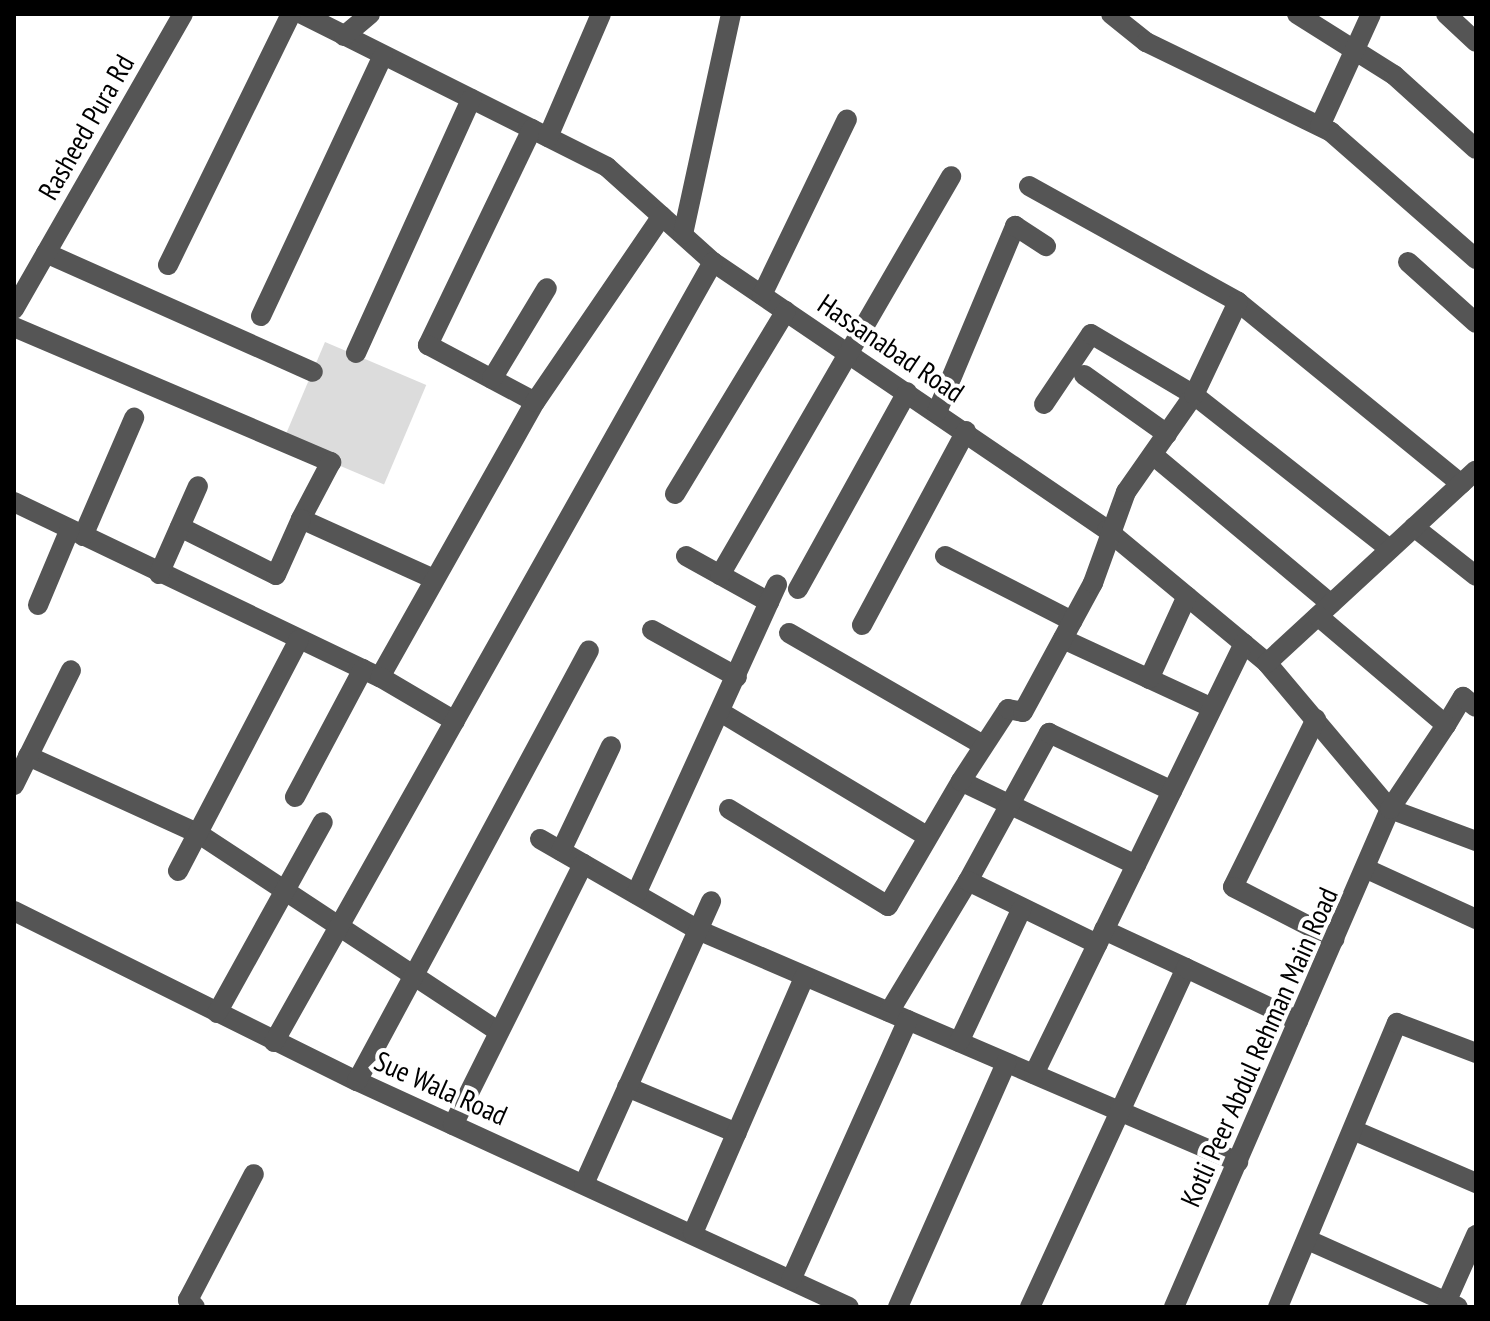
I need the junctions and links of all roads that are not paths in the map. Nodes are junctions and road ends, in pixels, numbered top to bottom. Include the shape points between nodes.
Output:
1 (183, 14) edge
2 (291, 14) edge
3 (302, 14) edge
4 (370, 14) edge
5 (601, 14) edge
6 (731, 14) edge
7 (1111, 14) edge
8 (1297, 14) edge
9 (1371, 14) edge
10 (1446, 14) edge
11 (344, 36) junction
12 (1476, 42) edge
13 (1355, 50) junction
14 (383, 56) junction
15 (471, 99) junction
16 (847, 119) dead end
17 (1320, 126) junction
18 (540, 133) junction
19 (1476, 149) edge
20 (951, 176) dead end
21 (1029, 186) dead end
22 (662, 216) junction
23 (683, 234) junction
24 (1046, 246) dead end
25 (46, 253) junction
26 (1476, 259) edge
27 (713, 262) junction
28 (1408, 262) dead end
29 (168, 265) dead end
30 (547, 288) dead end
31 (762, 295) junction
32 (1238, 302) junction
33 (14, 309) edge
34 (786, 311) junction
35 (261, 316) dead end
36 (1476, 323) edge
37 (14, 327) edge
38 (356, 353) dead end
39 (850, 354) junction
40 (313, 372) dead end
41 (1084, 375) dead end
42 (492, 379) junction
43 (907, 392) junction
44 (1194, 395) junction
45 (535, 402) junction
46 (1044, 404) dead end
47 (937, 412) junction
48 (134, 418) dead end
49 (966, 431) junction
50 (1167, 434) junction
51 (1153, 455) junction
52 (1469, 477) edge
53 (198, 486) dead end
54 (675, 494) dead end
55 (14, 502) edge
56 (301, 519) junction
57 (180, 527) junction
58 (1414, 527) junction
59 (1107, 530) junction
60 (76, 533) junction
61 (1390, 549) junction
62 (686, 556) dead end
63 (945, 556) dead end
64 (159, 574) junction
65 (720, 575) junction
66 (1476, 576) edge
67 (434, 579) junction
68 (798, 589) dead end
69 (1187, 596) junction
70 (38, 605) dead end
71 (1324, 610) junction
72 (862, 625) dead end
73 (652, 630) dead end
74 (1068, 630) junction
75 (789, 633) dead end
76 (299, 640) junction
77 (1244, 643) junction
78 (589, 650) dead end
79 (1267, 663) junction
80 (71, 670) dead end
81 (372, 673) junction
82 (737, 677) junction
83 (1149, 679) junction
84 (1476, 707) edge
85 (1212, 708) junction
86 (722, 713) junction
87 (1316, 719) junction
88 (455, 721) junction
89 (1446, 725) junction
90 (983, 745) junction
91 (611, 746) dead end
92 (28, 756) junction
93 (961, 781) junction
94 (14, 785) edge
95 (1172, 791) junction
96 (295, 797) dead end
97 (1010, 804) junction
98 (729, 809) dead end
99 (1390, 809) junction
100 (323, 822) dead end
101 (199, 834) junction
102 (928, 837) junction
103 (540, 839) dead end
104 (1476, 841) edge
105 (561, 851) junction
106 (583, 864) junction
107 (1136, 865) junction
108 (1369, 870) junction
109 (178, 871) dead end
110 (968, 881) junction
111 (283, 894) junction
112 (636, 894) junction
113 (711, 901) dead end
114 (1022, 908) junction
115 (14, 911) edge
116 (1476, 919) edge
117 (338, 928) junction
118 (698, 930) junction
119 (1100, 937) junction
120 (1334, 939) junction
121 (1186, 968) junction
122 (414, 975) junction
123 (805, 976) junction
124 (217, 1013) junction
125 (898, 1016) junction
126 (1298, 1021) junction
127 (499, 1032) junction
128 (274, 1042) junction
129 (959, 1042) junction
130 (1476, 1053) edge
131 (1006, 1063) junction
132 (1034, 1074) junction
133 (357, 1081) junction
134 (627, 1087) junction
135 (1116, 1110) junction
136 (453, 1125) junction
137 (1353, 1130) junction
138 (737, 1133) junction
139 (1238, 1162) junction
140 (254, 1174) dead end
141 (1476, 1183) edge
142 (584, 1184) junction
143 (693, 1233) junction
144 (1476, 1235) edge
145 (1308, 1240) junction
146 (791, 1280) junction
147 (1450, 1305) edge
148 (195, 1307) edge
149 (849, 1307) edge
150 (898, 1307) edge
151 (1030, 1307) edge
152 (1174, 1307) edge
153 (1278, 1307) edge

1 - 25 street, Rasheed Pura Rd
2 - 29 street
3 - 11 street, Hassanabad Road
4 - 11 street
5 - 18 street
6 - 23 street
7 - 17 street via 1146,42
8 - 13 street
9 - 13 street
10 - 12 street
11 - 14 street, Hassanabad Road
13 - 17 street
13 - 19 street via 1394,75
14 - 15 street, Hassanabad Road
14 - 35 street
15 - 18 street, Hassanabad Road
15 - 38 street
16 - 31 street
17 - 26 street
18 - 22 street, Hassanabad Road via 607,167
18 - 42 street via 428,345
20 - 39 street
21 - 32 street
22 - 23 street, Hassanabad Road
22 - 45 street
23 - 27 street, Hassanabad Road
24 - 47 street via 1015,226
25 - 33 street, Rasheed Pura Rd
25 - 40 street
27 - 31 street, Hassanabad Road
27 - 88 street
28 - 36 street
30 - 42 street
31 - 34 street, Hassanabad Road
32 - 44 street
32 - 52 street
34 - 39 street, Hassanabad Road
34 - 54 street
37 - 56 street via 331,462
39 - 43 street, Hassanabad Road
39 - 65 street
41 - 50 street
42 - 45 street
43 - 47 street, Hassanabad Road
43 - 68 street
44 - 46 street via 1091,334
44 - 50 street
44 - 61 street
45 - 67 street
47 - 49 street, Hassanabad Road
48 - 60 street
49 - 59 street, Hassanabad Road
49 - 72 street
50 - 51 street
51 - 59 street
51 - 71 street
52 - 58 street
53 - 57 street
55 - 60 street
56 - 57 street via 276,575
56 - 67 street
57 - 64 street
58 - 61 street
58 - 66 street
59 - 69 street, Hassanabad Road
59 - 74 street
60 - 64 street
60 - 70 street
61 - 71 street
62 - 65 street
63 - 74 street
64 - 76 street
65 - 82 street via 773,594
67 - 81 street
69 - 77 street, Hassanabad Road
69 - 83 street
71 - 79 street
71 - 89 street
73 - 82 street
74 - 83 street
74 - 90 street via 1023,712 1008,709
75 - 90 street
76 - 81 street
76 - 101 street
77 - 79 street, Hassanabad Road
77 - 85 street
78 - 122 street
79 - 87 street, Hassanabad Road
80 - 92 street
81 - 88 street
81 - 96 street
82 - 86 street
83 - 85 street
84 - 89 street, Kotli Peer Abdul Rehman Main Road via 1463,697
85 - 95 street
86 - 102 street
86 - 112 street
87 - 99 street, Hassanabad Road
87 - 120 street via 1233,887
88 - 117 street
89 - 99 street, Kotli Peer Abdul Rehman Main Road
90 - 93 street
91 - 105 street
92 - 94 street
92 - 101 street
93 - 97 street
93 - 102 street
95 - 97 street via 1049,733
95 - 107 street
97 - 107 street
97 - 110 street
98 - 102 street via 888,906
99 - 104 street
99 - 108 street, Kotli Peer Abdul Rehman Main Road
100 - 111 street
101 - 109 street
101 - 111 street
103 - 105 street
105 - 106 street
106 - 112 street
106 - 127 street
107 - 119 street
108 - 116 street
108 - 120 street, Kotli Peer Abdul Rehman Main Road
110 - 114 street
110 - 125 street
111 - 117 street
111 - 124 street
112 - 118 street
113 - 118 street
114 - 119 street
114 - 129 street
115 - 124 street, Sue Wala Road
117 - 122 street
117 - 128 street
118 - 123 street
118 - 134 street
119 - 121 street
119 - 132 street
120 - 126 street, Kotli Peer Abdul Rehman Main Road
121 - 126 street
121 - 135 street
122 - 127 street
122 - 133 street
123 - 125 street
123 - 138 street
124 - 128 street, Sue Wala Road
125 - 129 street
125 - 146 street
126 - 139 street, Kotli Peer Abdul Rehman Main Road
127 - 136 street
128 - 133 street, Sue Wala Road
129 - 131 street
130 - 137 street via 1397,1023
131 - 132 street
131 - 150 street
132 - 135 street
133 - 136 street, Sue Wala Road
134 - 138 street
134 - 142 street
135 - 139 street
135 - 151 street
136 - 142 street, Sue Wala Road
137 - 141 street
137 - 145 street
138 - 143 street
139 - 152 street, Kotli Peer Abdul Rehman Main Road
140 - 148 street via 188,1300
142 - 143 street, Sue Wala Road
143 - 146 street, Sue Wala Road
144 - 147 street
145 - 147 street
145 - 153 street
146 - 149 street, Sue Wala Road

